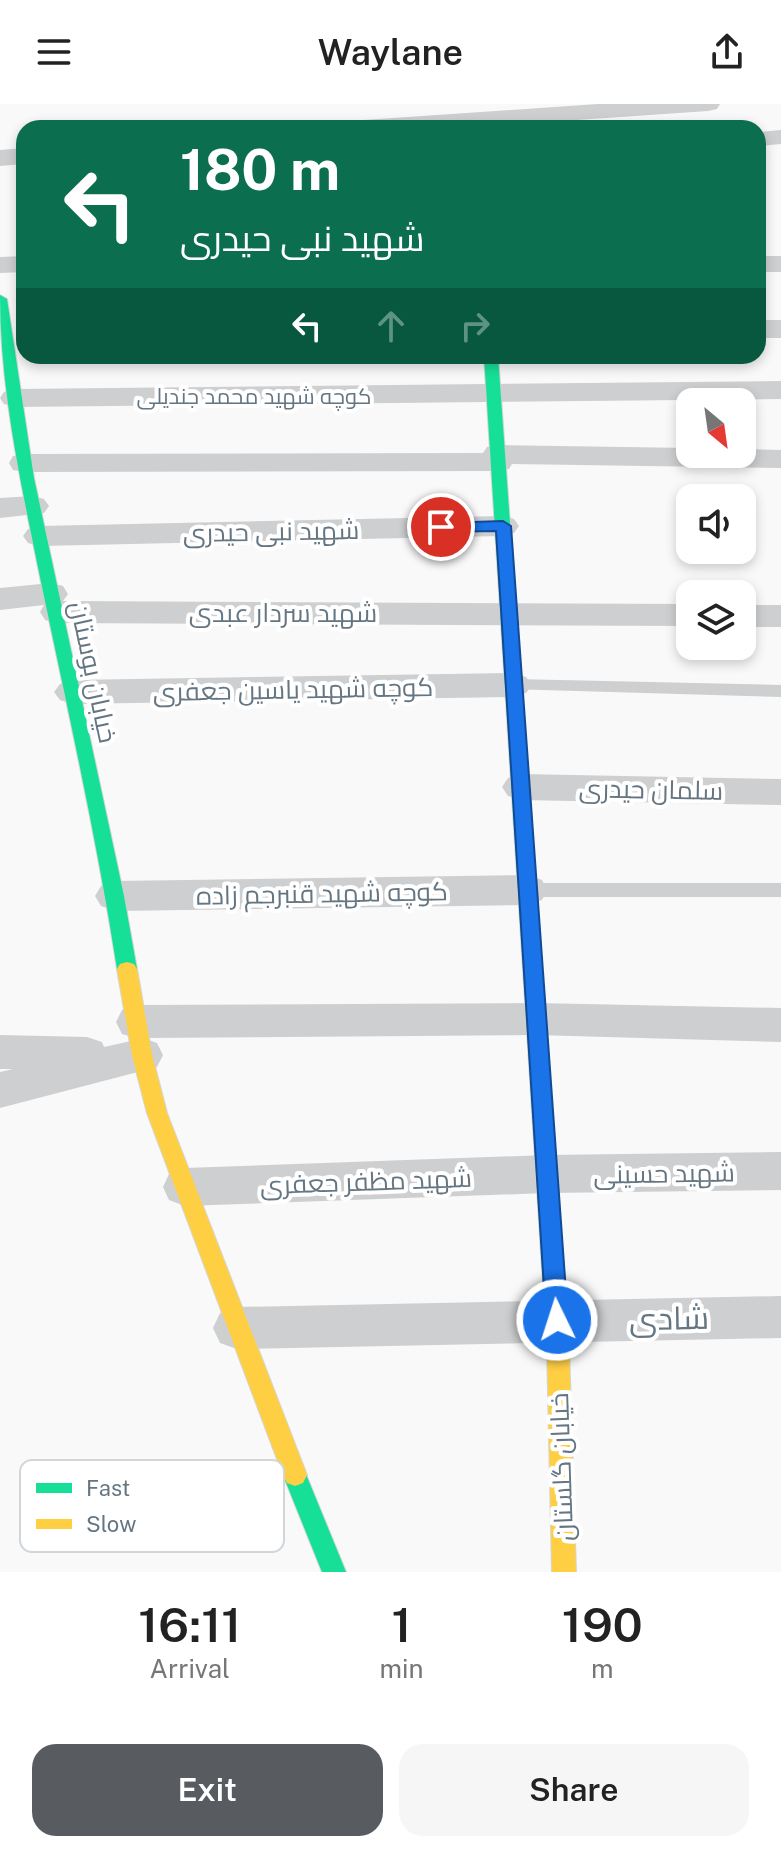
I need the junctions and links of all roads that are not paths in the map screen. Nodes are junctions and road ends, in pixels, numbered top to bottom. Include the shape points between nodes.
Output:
1 (708, 104) edge
2 (439, 117) edge
3 (414, 120) edge
4 (0, 299) edge
5 (491, 364) edge
6 (781, 390) edge
7 (493, 395) junction
8 (15, 398) junction
9 (498, 458) junction
10 (781, 459) edge
11 (24, 463) junction
12 (0, 508) edge
13 (36, 521) junction
14 (503, 526) junction
15 (0, 599) edge
16 (54, 603) junction
17 (509, 612) junction
18 (676, 615) edge
19 (756, 616) edge
20 (781, 616) edge
21 (514, 685) junction
22 (781, 691) edge
23 (72, 692) junction
24 (521, 787) junction
25 (781, 792) edge
26 (528, 890) junction
27 (781, 890) edge
28 (115, 896) junction
29 (536, 1019) junction
30 (781, 1025) edge
31 (139, 1038) junction
32 (0, 1052) edge
33 (0, 1090) edge
34 (781, 1171) edge
35 (547, 1174) junction
36 (185, 1187) junction
37 (781, 1317) edge
38 (557, 1320) junction
39 (237, 1328) junction
40 (334, 1572) edge
41 (564, 1572) edge

1 - 2 street
2 - 3 street
4 - 8 street, خیابان بوستان
5 - 7 street, خیابان گلستان
6 - 7 street, کوچه شهید محمد جندیلی
7 - 8 street, کوچه شهید محمد جندیلی
7 - 9 street, خیابان گلستان
8 - 11 street, خیابان بوستان
9 - 10 street
9 - 11 street
9 - 14 street, خیابان گلستان
11 - 13 street, خیابان بوستان
12 - 13 street, شهید نبی حیدری
13 - 14 street, شهید نبی حیدری
13 - 16 street, خیابان بوستان
14 - 17 street, خیابان گلستان
15 - 16 street, شهید سردار عبدی
16 - 17 street, شهید سردار عبدی
16 - 23 street, خیابان بوستان
17 - 18 street, شهید سردار عبدی
17 - 21 street, خیابان گلستان
19 - 20 street
21 - 22 lane
21 - 23 street, کوچه شهید یاسین جعفری
21 - 24 street, خیابان گلستان
23 - 28 street, خیابان بوستان
24 - 25 street, سلمان حیدری
24 - 26 street, خیابان گلستان
26 - 27 lane
26 - 28 street, کوچه شهید قنبرجم زاده
26 - 29 street, خیابان گلستان
28 - 31 street, خیابان بوستان
29 - 30 street
29 - 31 street
29 - 35 street, خیابان گلستان
31 - 32 street
31 - 33 street
31 - 36 street, خیابان بوستان via 157,1113
34 - 35 street, شهید حسینی
35 - 36 street, شهید مظفر جعفری
35 - 38 street, خیابان گلستان
36 - 39 street, خیابان بوستان
37 - 38 street, شادی
38 - 39 street, شادی
38 - 41 street, خیابان گلستان
39 - 40 street, خیابان بوستان

